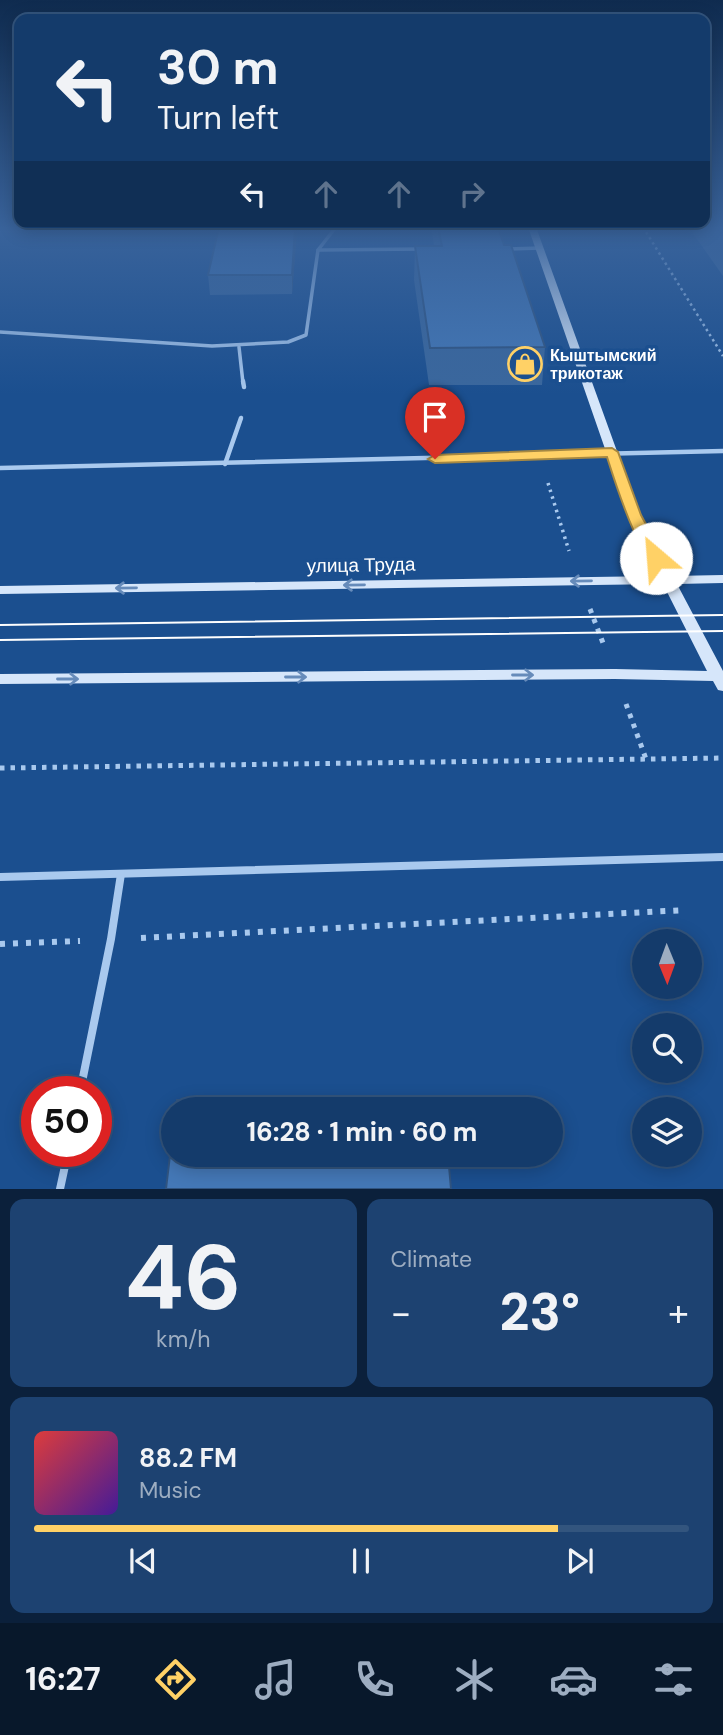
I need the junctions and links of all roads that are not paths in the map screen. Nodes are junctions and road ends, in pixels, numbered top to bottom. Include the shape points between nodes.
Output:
1 (313, 282) edge
2 (552, 282) edge
3 (0, 332) edge
4 (239, 347) junction
5 (244, 387) dead end
6 (241, 418) dead end
7 (723, 451) edge
8 (612, 452) junction
9 (225, 464) junction
10 (0, 468) edge
11 (723, 579) edge
12 (667, 580) junction
13 (0, 590) edge
14 (0, 679) edge
15 (721, 679) edge
16 (723, 857) edge
17 (121, 874) junction
18 (0, 877) edge
19 (83, 1076) edge
20 (65, 1167) edge
21 (60, 1189) edge

1 - 4 lane via 304,338
2 - 8 main road
3 - 4 lane
4 - 5 lane
6 - 9 lane
7 - 8 lane
8 - 9 lane
8 - 12 main road via 634,515
9 - 10 lane
11 - 12 main road, улица Труда
12 -> 13 main road, улица Труда
12 - 15 main road
14 -> 15 main road via 615,674
16 - 17 lane
17 - 18 lane
17 - 19 lane
20 - 21 lane

